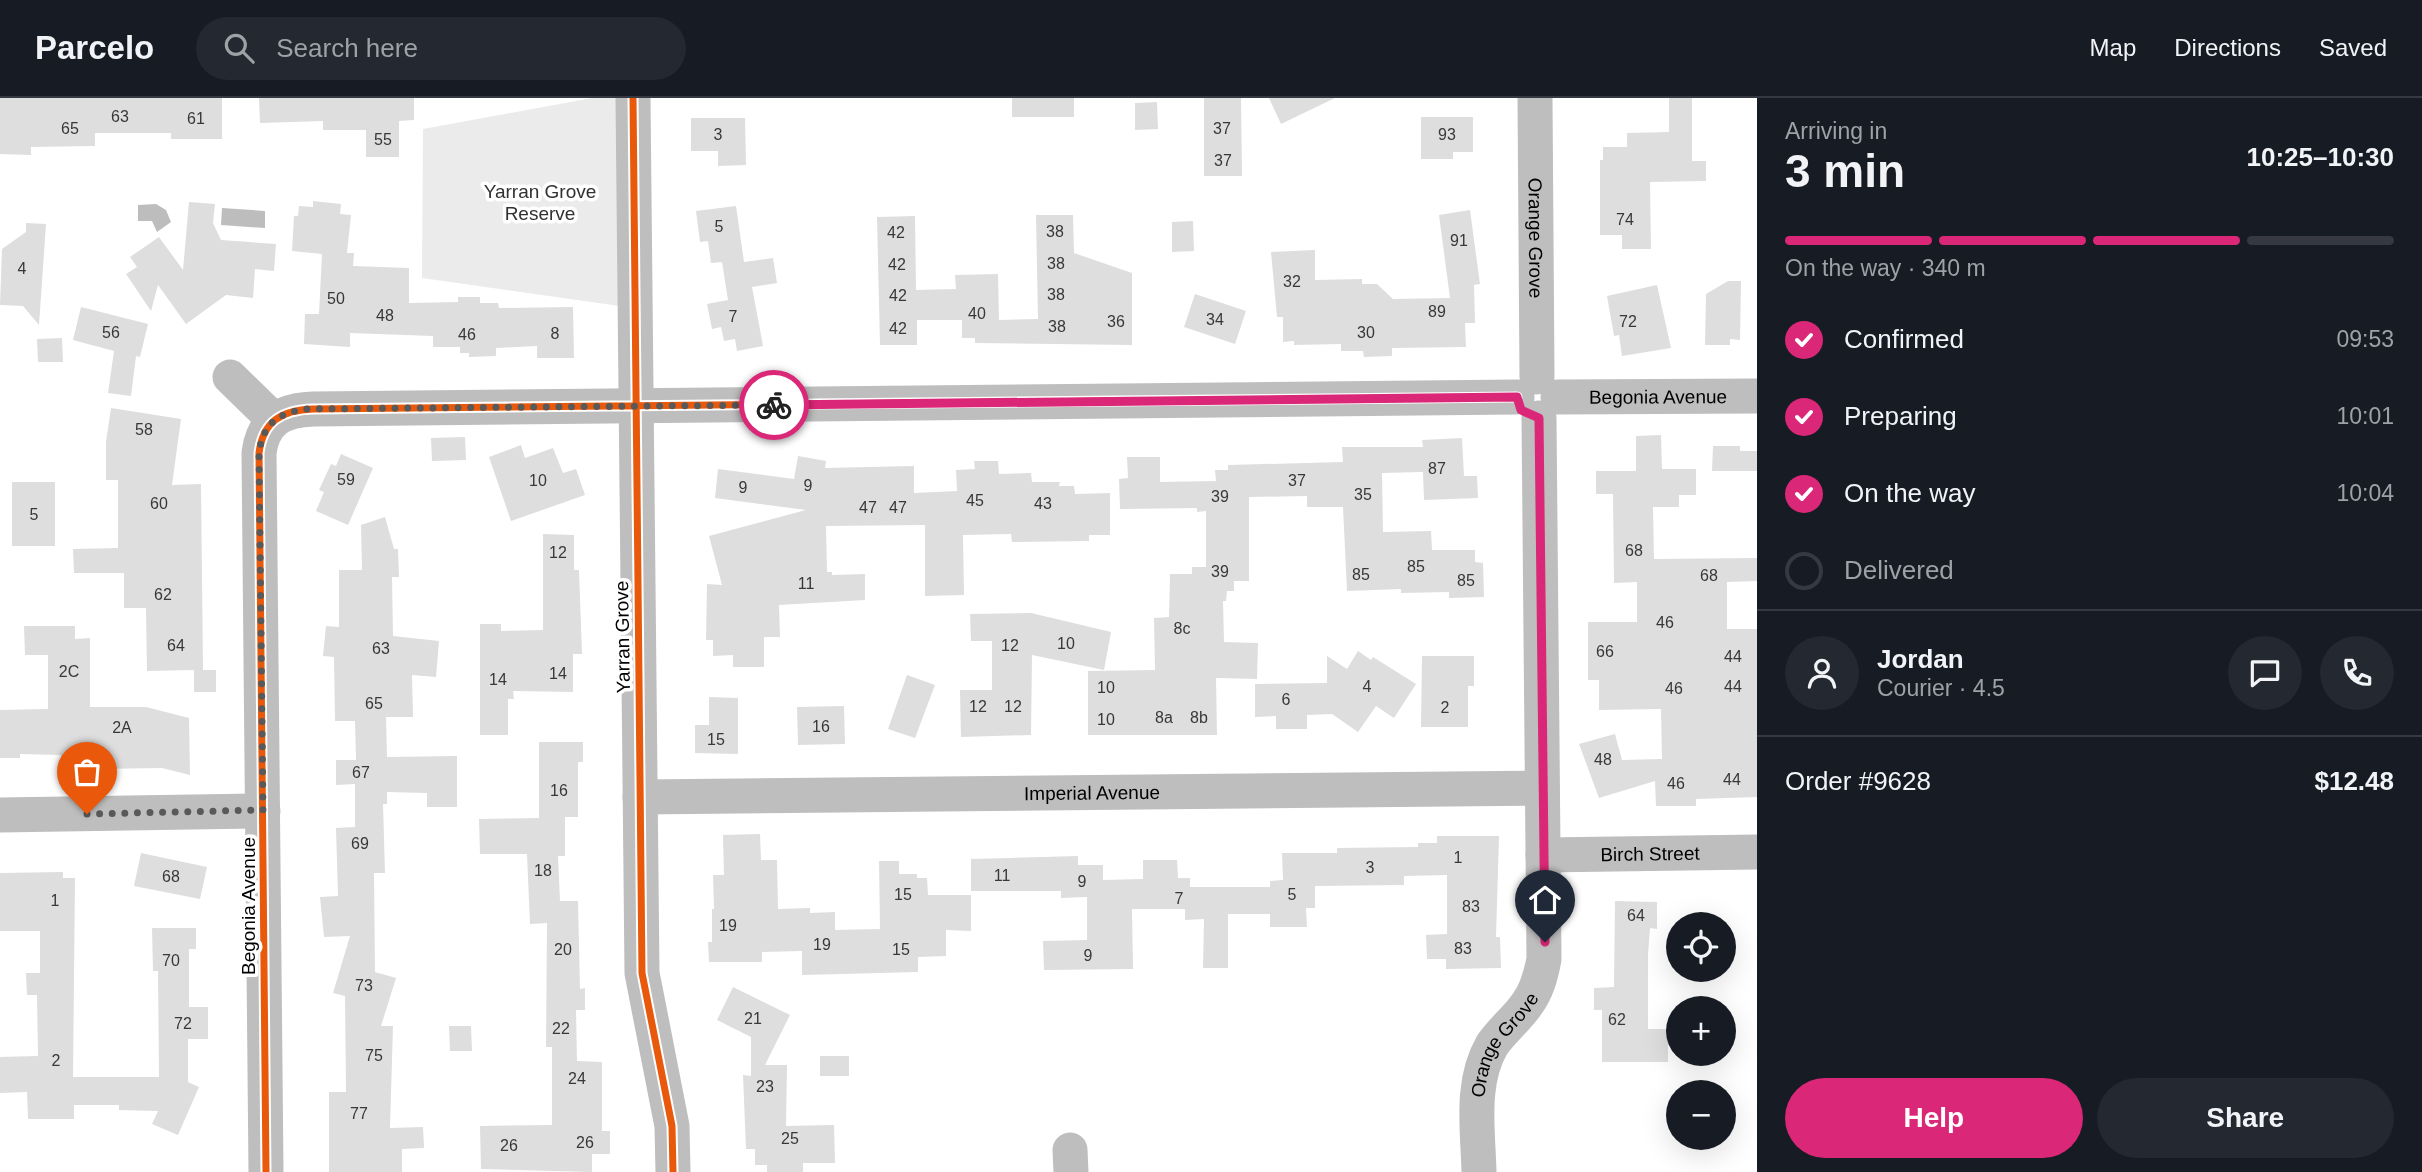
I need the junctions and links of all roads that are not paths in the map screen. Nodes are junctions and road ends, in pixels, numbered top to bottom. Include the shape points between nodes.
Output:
1 (633, 98) edge
2 (1535, 98) edge
3 (230, 377) dead end
4 (1757, 396) edge
5 (1538, 397) junction
6 (635, 407) junction
7 (273, 419) junction
8 (1542, 788) junction
9 (640, 797) junction
10 (263, 810) junction
11 (0, 815) edge
12 (1757, 852) edge
13 (1543, 855) junction
14 (266, 1172) edge
15 (673, 1172) edge
16 (1479, 1172) edge

1 - 6 street, Yarran Grove
2 - 5 street, Orange Grove
3 - 7 street
4 - 5 street, Begonia Avenue
5 - 6 street, Begonia Avenue
5 - 8 street, Orange Grove
6 - 7 street, Begonia Avenue via 303,409
6 - 9 street, Yarran Grove
7 - 10 street, Begonia Avenue via 262,435 259,453
8 - 9 street, Imperial Avenue
8 - 13 street, Orange Grove
9 - 15 street, Yarran Grove via 642,973 672,1126
10 - 11 street
10 - 14 street, Begonia Avenue
12 - 13 street, Birch Street
13 - 16 street, Orange Grove via 1544,959 1532,996 1494,1043 1481,1071

